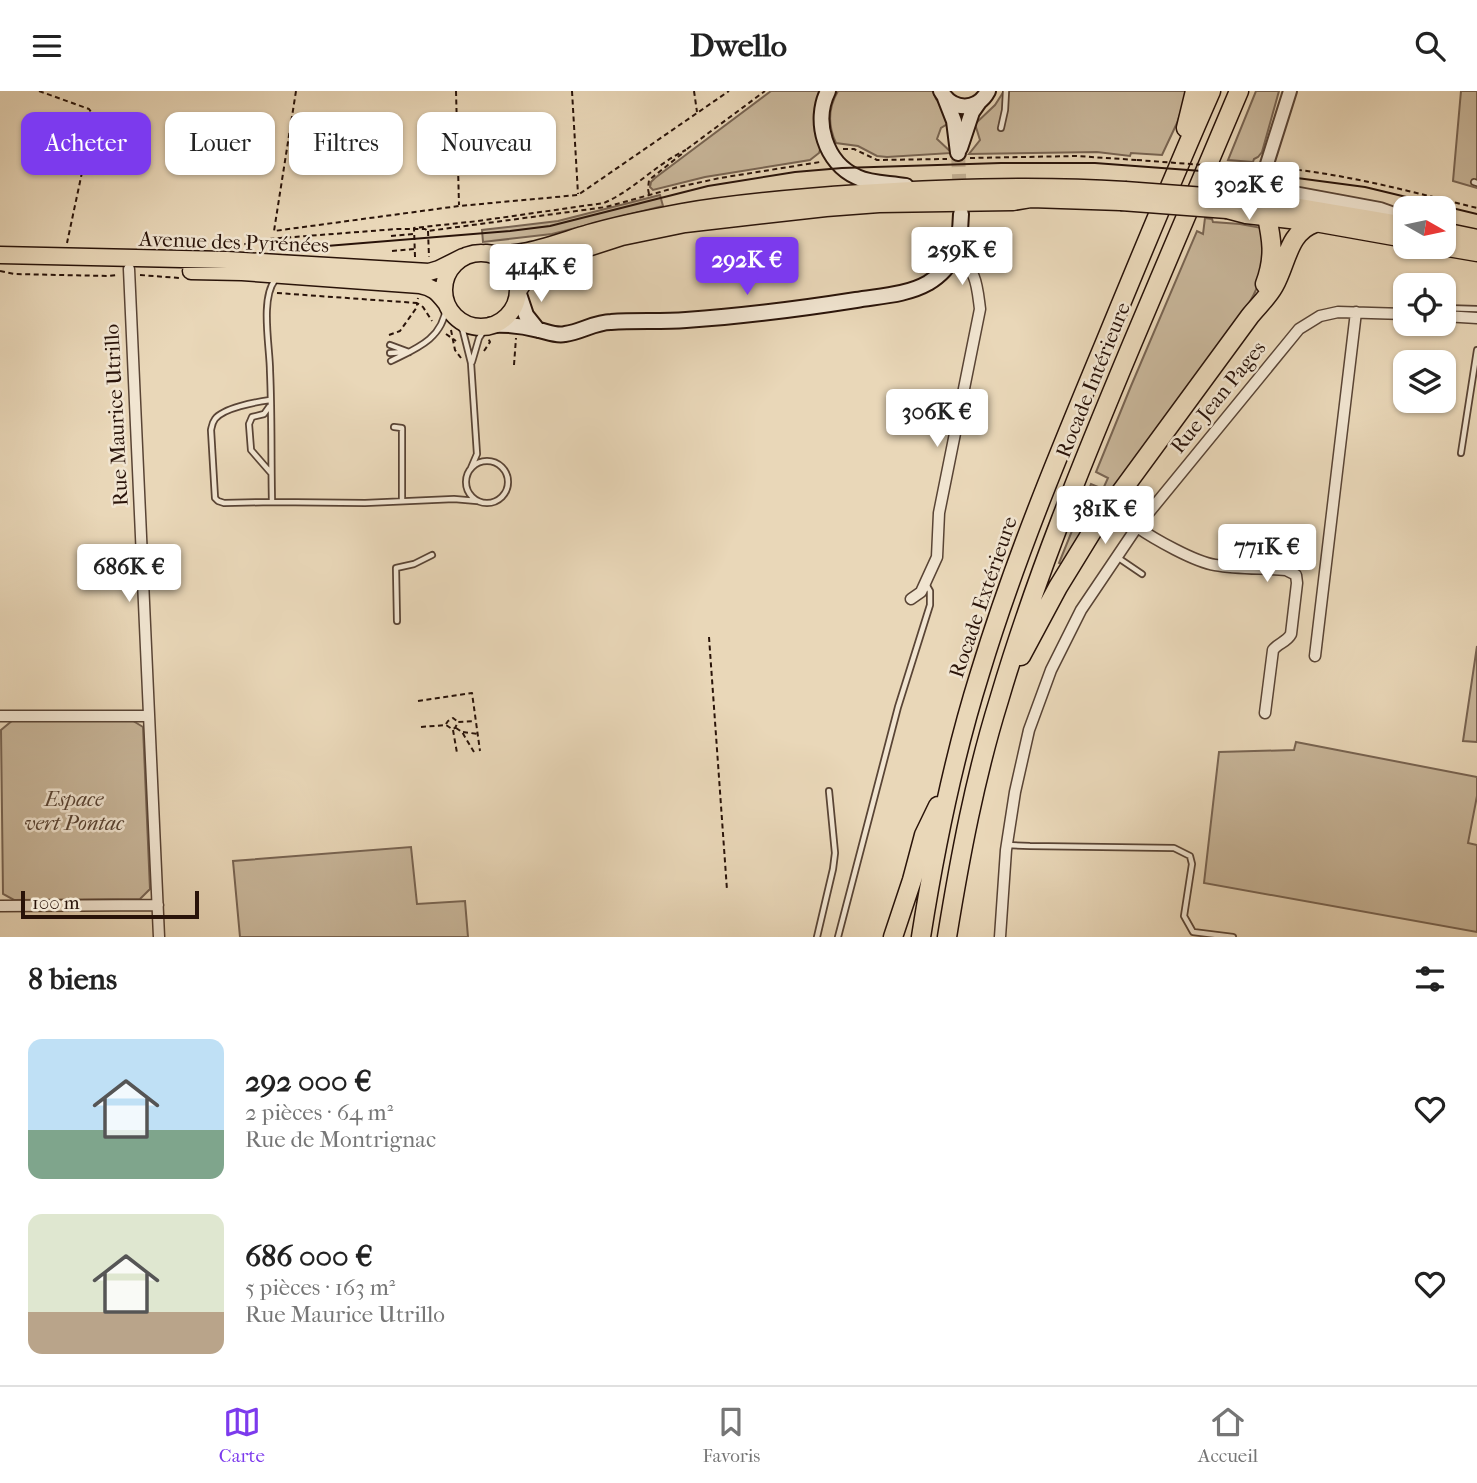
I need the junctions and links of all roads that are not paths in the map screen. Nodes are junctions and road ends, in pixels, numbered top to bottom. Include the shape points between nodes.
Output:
1 (828, 91) edge
2 (1006, 91) edge
3 (1195, 91) edge
4 (1211, 91) edge
5 (1239, 91) edge
6 (1290, 91) edge
7 (943, 95) edge
8 (984, 97) edge
9 (1001, 128) dead end
10 (1266, 167) junction
11 (1176, 171) junction
12 (925, 189) junction
13 (1123, 196) junction
14 (1266, 209) junction
15 (1393, 214) edge
16 (961, 215) tunnel mouth
17 (1315, 223) junction
18 (1393, 224) edge
19 (1456, 236) edge
20 (1393, 237) edge
21 (1477, 238) edge
22 (1456, 242) edge
23 (486, 253) junction
24 (1477, 253) edge
25 (0, 255) edge
26 (954, 256) junction
27 (464, 257) junction
28 (0, 264) edge
29 (129, 272) junction
30 (281, 276) junction
31 (420, 278) junction
32 (518, 291) junction
33 (446, 303) junction
34 (1456, 308) edge
35 (1477, 309) edge
36 (1356, 312) junction
37 (1393, 314) edge
38 (1250, 316) junction
39 (1456, 317) edge
40 (457, 319) junction
41 (1477, 319) edge
42 (489, 326) junction
43 (538, 330) junction
44 (390, 345) dead end
45 (1477, 350) edge
46 (410, 352) junction
47 (390, 353) dead end
48 (391, 361) dead end
49 (471, 363) junction
50 (270, 403) junction
51 (394, 427) dead end
52 (477, 453) junction
53 (1461, 453) dead end
54 (489, 461) junction
55 (471, 468) junction
56 (271, 474) junction
57 (466, 486) junction
58 (454, 499) junction
59 (402, 501) junction
60 (477, 501) junction
61 (272, 502) junction
62 (1137, 527) junction
63 (432, 555) dead end
64 (1116, 557) junction
65 (1142, 574) dead end
66 (925, 583) junction
67 (911, 599) dead end
68 (397, 621) dead end
69 (1315, 656) dead end
70 (999, 699) junction
71 (1265, 713) dead end
72 (0, 716) edge
73 (149, 716) junction
74 (950, 781) junction
75 (829, 791) dead end
76 (1006, 845) junction
77 (158, 905) junction
78 (0, 906) edge
79 (159, 937) edge
80 (817, 937) edge
81 (838, 937) edge
82 (893, 937) edge
83 (921, 937) edge
84 (947, 937) edge
85 (1000, 937) edge
86 (1233, 937) edge

1 - 12 main road via 822,127 828,149 842,168 864,180
2 - 9 lane
3 - 11 highway
4 - 11 highway, Rocade Extérieure
5 - 70 highway, Rocade Intérieure via 1091,443 1031,599
6 - 10 street
7 - 8 main road via 950,103 965,107
7 - 8 main road via 954,121 958,153 972,112
10 - 14 street
10 - 15 street via 1273,185 1283,191
11 - 74 highway, Rocade Extérieure via 1016,567
12 - 13 main road via 1032,187
12 - 23 main road via 695,210 518,253
13 - 14 main road, bridge via 1230,204 1246,215
13 - 32 main road via 879,204 685,224 566,255 536,269
14 - 17 main road
14 - 18 main road
14 - 38 highway via 1272,261
16 - 26 main road
17 - 20 main road
17 - 38 highway via 1296,236 1272,289
19 - 21 main road
22 - 24 main road
23 - 27 main road
23 - 32 main road via 512,270
25 - 31 main road, Avenue des Pyrénées via 227,260
26 - 43 main road via 939,275 902,293 763,313 607,322 565,335
26 - 66 street via 977,280 980,309 939,513 937,557
27 - 31 main road, Avenue des Pyrénées
27 - 33 main road via 448,271 443,292
28 - 29 main road, Avenue des Pyrénées
29 - 30 main road, Avenue des Pyrénées via 226,271
29 - 73 street, Rue Maurice Utrillo
30 - 31 main road, Avenue des Pyrénées
30 - 50 lane via 272,283 267,312
31 - 33 main road
32 - 42 main road via 510,312
32 - 43 main road via 526,315
33 - 40 main road
33 - 46 lane via 436,332
34 - 35 lane
36 - 37 street, Rue Jean Pages
36 - 62 street, Rue Jean Pages via 1320,316 1299,330
36 - 69 street
38 - 70 highway via 1093,530
39 - 41 street
40 - 42 main road
40 - 49 lane
42 - 43 main road
42 - 49 lane via 479,338
44 - 46 lane
45 - 53 lane
46 - 47 lane
46 - 48 lane
49 - 52 lane
50 - 56 lane
50 - 56 lane via 264,414 252,417 249,424 251,450
50 - 61 lane via 231,410 217,417 211,430 215,498 224,503
51 - 59 lane via 402,428
52 - 54 lane
52 - 55 lane
54 - 55 lane
54 - 60 lane via 506,472 507,491 494,503
55 - 57 lane
56 - 61 lane
57 - 58 lane
57 - 60 lane
58 - 59 lane
58 - 60 lane
59 - 61 lane
62 - 64 street, Rue Jean Pages
62 - 71 street via 1212,565 1294,572 1297,583 1291,634 1273,650
63 - 68 lane via 396,568
64 - 65 lane
64 - 76 street, Rue Jean Pages via 1081,610 1051,670 1029,730
66 - 67 street
66 - 81 lane via 930,605 898,707
70 - 84 highway, Rocade Intérieure via 960,860
72 - 73 street
73 - 77 street, Rue Maurice Utrillo
74 - 82 highway via 924,835
74 - 83 highway, Rocade Extérieure
75 - 80 lane via 835,853
76 - 85 street, Rue Jean Pages
76 - 86 lane via 1182,851 1192,864 1184,916 1187,923 1193,932
77 - 78 street
77 - 79 street, Rue Maurice Utrillo

